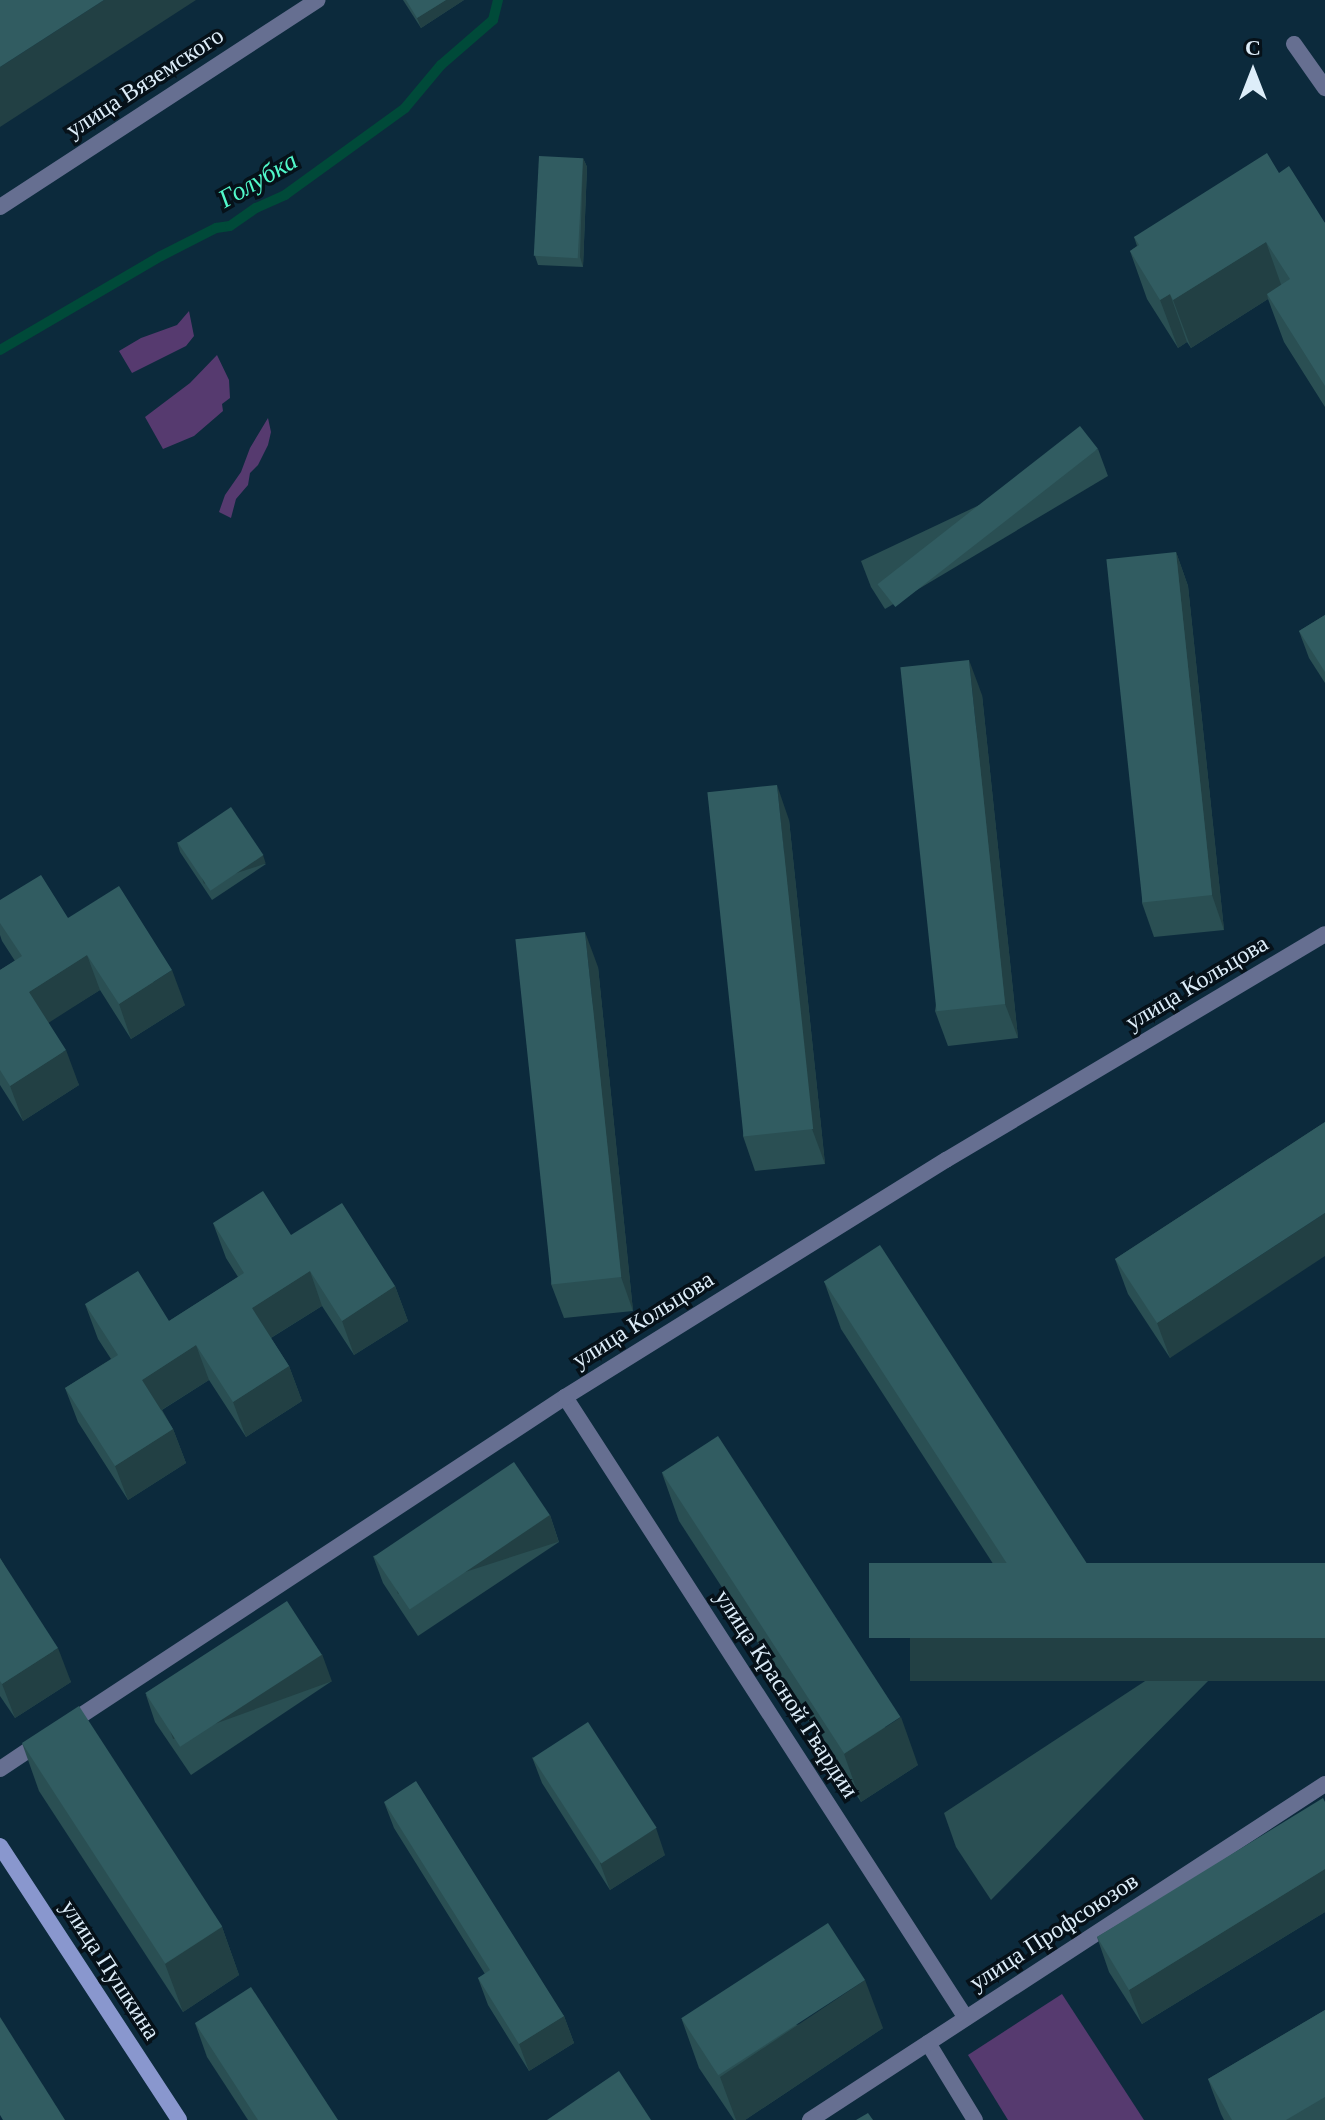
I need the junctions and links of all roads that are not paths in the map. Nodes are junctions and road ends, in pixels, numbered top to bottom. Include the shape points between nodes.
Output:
1 (317, 0) edge
2 (1294, 44) dead end
3 (1325, 88) edge
4 (0, 207) edge
5 (1325, 934) edge
6 (565, 1397) junction
7 (0, 1769) edge
8 (1325, 1784) edge
9 (0, 1846) edge
10 (966, 2018) junction
11 (928, 2043) junction
12 (179, 2120) edge
13 (810, 2120) edge
14 (975, 2120) edge

1 - 4 street, улица Вяземского
2 - 3 street
5 - 6 street, улица Кольцова via 946,1160
6 - 7 street, улица Кольцова
6 - 10 street, улица Красной Гвардии
8 - 10 street, улица Профсоюзов
9 - 12 main road, улица Пушкина
10 - 11 street, улица Профсоюзов
11 - 13 street, улица Профсоюзов
11 - 14 street

